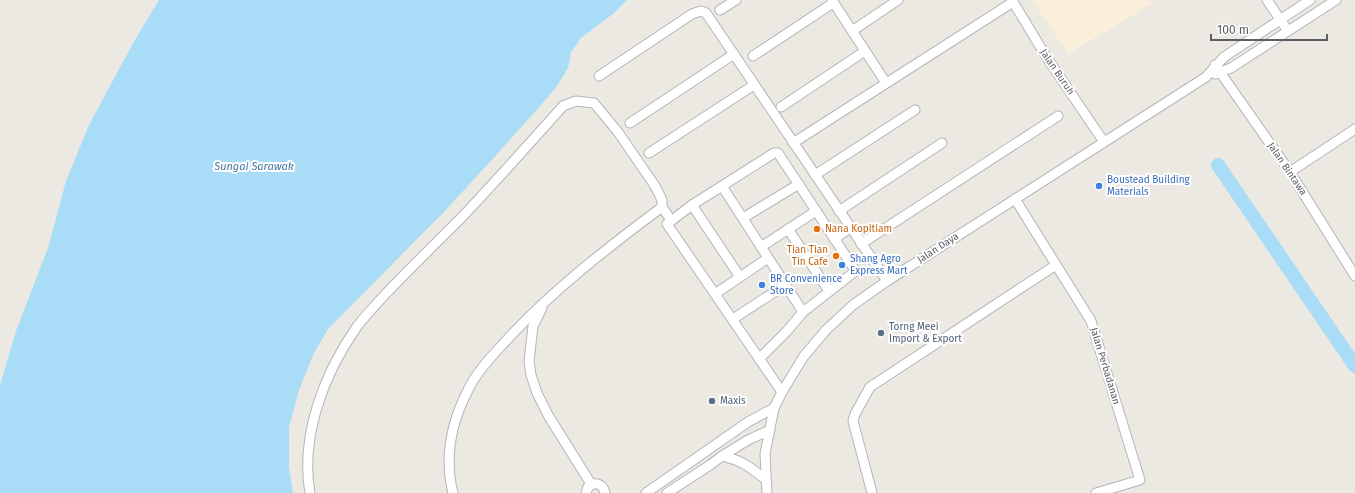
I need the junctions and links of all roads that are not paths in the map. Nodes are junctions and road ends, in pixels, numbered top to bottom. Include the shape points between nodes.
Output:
1 (736, 0) edge
2 (898, 0) edge
3 (1267, 0) edge
4 (1310, 0) edge
5 (1336, 0) edge
6 (832, 1) edge
7 (1012, 1) edge
8 (720, 10) dead end
9 (1280, 19) junction
10 (852, 31) junction
11 (1288, 31) junction
12 (865, 51) junction
13 (734, 54) junction
14 (753, 56) dead end
15 (1218, 69) junction
16 (599, 76) dead end
17 (886, 83) junction
18 (754, 85) junction
19 (781, 107) dead end
20 (915, 110) dead end
21 (1058, 116) dead end
22 (630, 123) dead end
23 (1355, 129) edge
24 (1104, 142) junction
25 (794, 143) junction
26 (942, 143) dead end
27 (649, 153) dead end
28 (806, 161) junction
29 (791, 171) junction
30 (1290, 172) junction
31 (815, 175) junction
32 (799, 184) junction
33 (722, 186) junction
34 (1015, 198) junction
35 (692, 205) junction
36 (662, 207) junction
37 (816, 211) junction
38 (839, 211) junction
39 (743, 218) junction
40 (671, 220) junction
41 (850, 228) junction
42 (788, 230) junction
43 (834, 239) junction
44 (862, 244) junction
45 (761, 247) junction
46 (768, 258) junction
47 (1056, 265) junction
48 (1355, 276) edge
49 (740, 277) junction
50 (886, 281) junction
51 (785, 285) junction
52 (829, 291) junction
53 (715, 294) junction
54 (545, 302) junction
55 (803, 312) junction
56 (733, 319) junction
57 (759, 359) junction
58 (782, 392) junction
59 (774, 408) junction
60 (770, 430) junction
61 (702, 452) junction
62 (722, 456) junction
63 (710, 465) junction
64 (765, 478) junction
65 (591, 484) junction
66 (310, 493) edge
67 (453, 493) edge
68 (586, 493) edge
69 (605, 493) edge
70 (646, 493) edge
71 (667, 493) edge
72 (767, 493) edge
73 (872, 493) edge
74 (1096, 493) edge

1 - 8 street
2 - 10 street
3 - 9 street
4 - 9 street, Jalan Daya
5 - 11 street, Jalan Daya
6 - 10 street
6 - 14 street
7 - 17 street
7 - 24 street, Jalan Buruh
9 - 11 street
9 - 15 street, Jalan Daya via 1224,57
10 - 12 street
11 - 15 street, Jalan Daya via 1231,68
12 - 17 street
12 - 19 street
13 - 16 street via 706,13 701,11 692,14
13 - 18 street
13 - 22 street
15 - 24 street, Jalan Daya
15 - 30 street, Jalan Bintawa
17 - 25 street
18 - 25 street
18 - 27 street
20 - 31 street
21 - 44 street
23 - 30 street
24 - 34 street, Jalan Daya
25 - 28 street
26 - 38 street
28 - 29 street
28 - 31 street
29 - 32 street
29 - 33 street via 781,156 774,153
30 - 48 street, Jalan Bintawa
31 - 38 street
32 - 37 street
32 - 39 street
33 - 35 street
33 - 39 street
34 - 47 street, Jalan Perbadanan
34 - 50 street, Jalan Daya
35 - 40 street
35 - 49 street
36 - 40 street
36 - 54 street via 575,275
36 - 66 street via 662,200 655,186 618,132 594,103 576,101 563,106 357,327 337,360 319,398 310,439
37 - 42 street
37 - 43 street
38 - 41 street
39 - 45 street
40 - 53 street via 668,224
41 - 43 street
41 - 44 street
42 - 45 street
42 - 52 street
43 - 52 street via 855,270
44 - 50 street
45 - 46 street
46 - 49 street
46 - 51 street
47 - 73 street via 870,387 853,421
47 - 74 street, Jalan Perbadanan via 1091,321 1140,480
49 - 53 street
50 - 58 street, Jalan Daya via 853,305 826,330 804,356
51 - 55 street
51 - 56 street
52 - 55 street
53 - 56 street
54 - 65 street via 533,326 531,375 548,415
54 - 67 street via 519,326 488,361 468,389 454,424 449,449
55 - 57 street
56 - 57 street
57 - 58 street
58 - 59 street, Jalan Daya
59 - 60 street, Jalan Daya
59 - 61 street
60 - 62 street
60 - 64 street, Jalan Daya via 765,454
61 - 63 street
61 - 70 street
62 - 63 street
62 - 64 street via 746,464
63 - 71 street
64 - 72 street, Jalan Daya
65 - 68 street
65 - 69 street via 600,484 604,487

